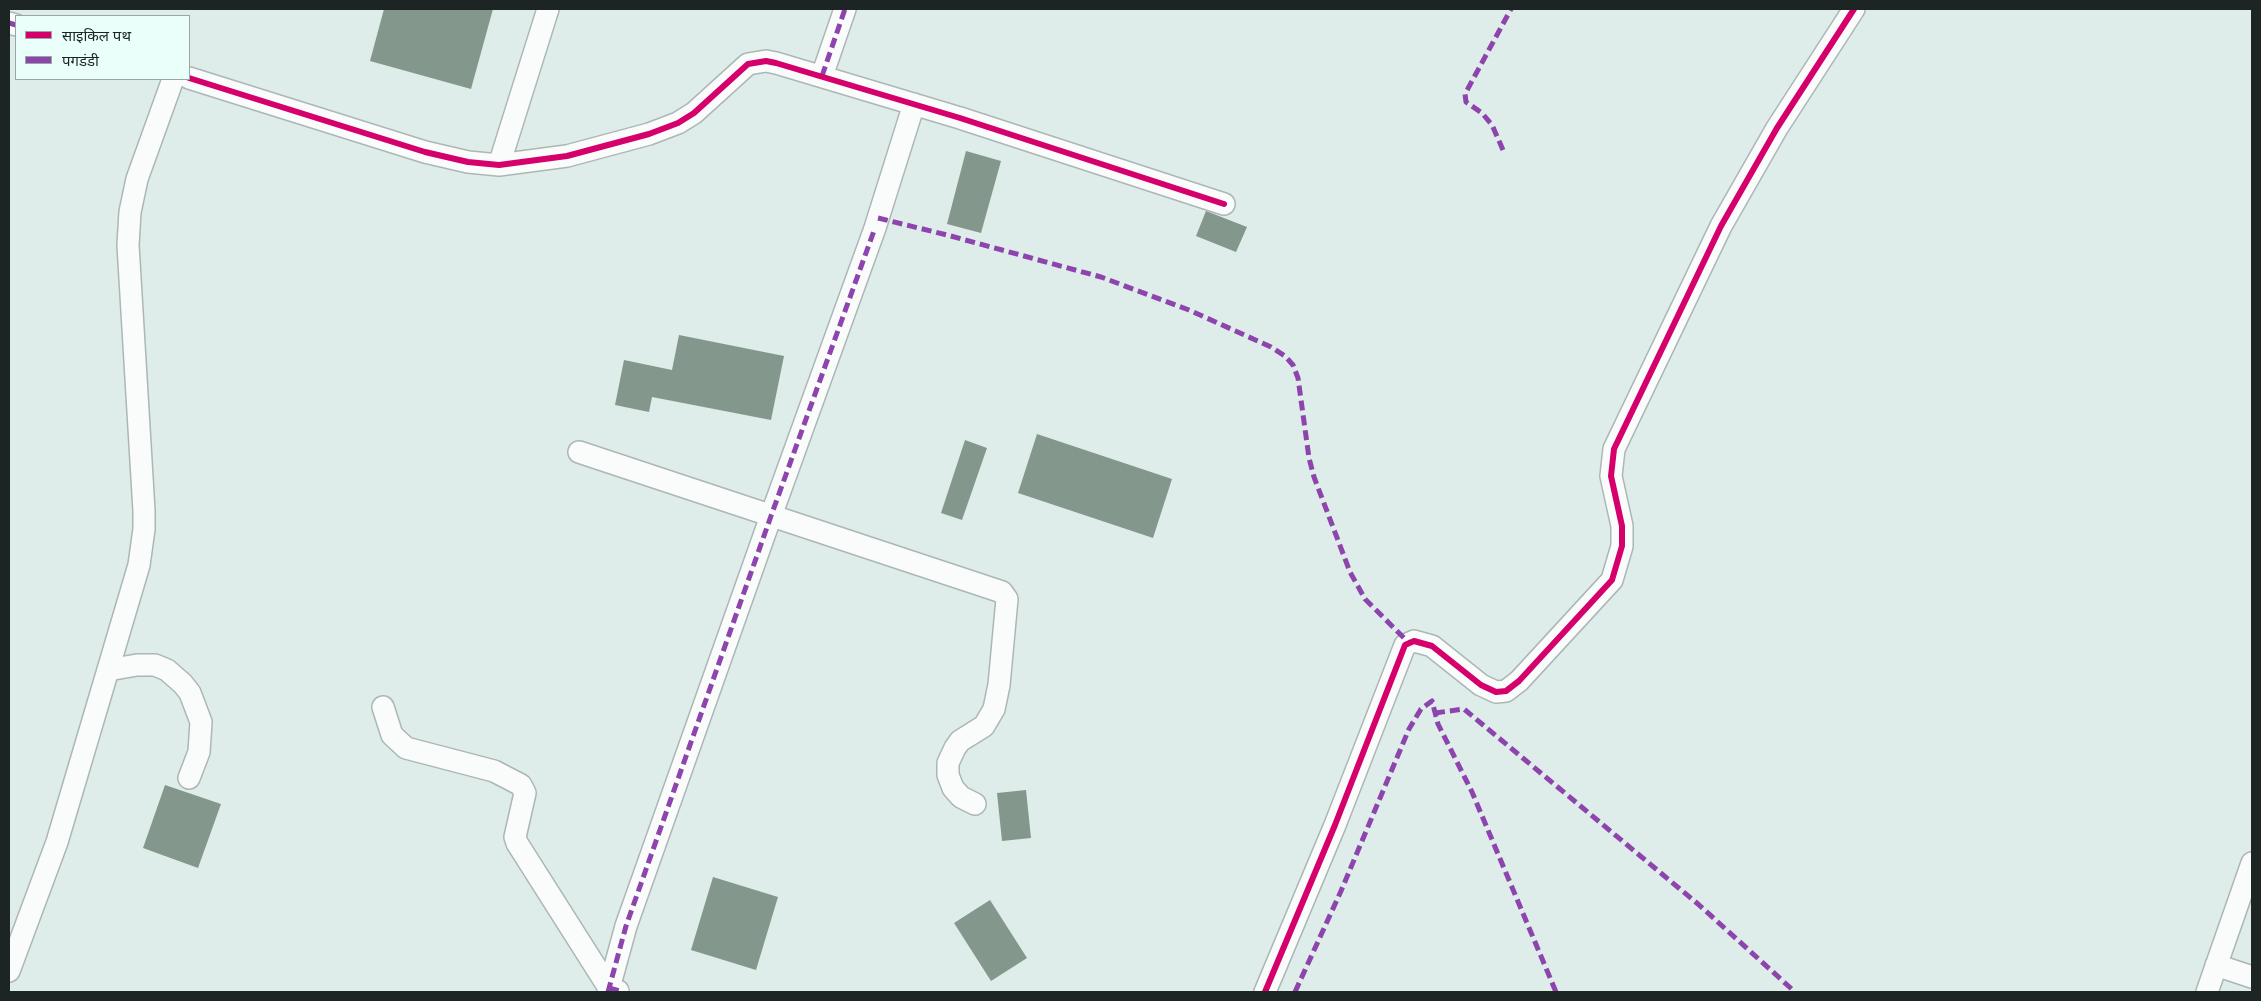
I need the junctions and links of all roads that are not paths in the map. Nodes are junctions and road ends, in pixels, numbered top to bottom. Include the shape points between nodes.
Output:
1 (548, 9) edge
2 (845, 9) edge
3 (1854, 9) edge
4 (822, 76) junction
5 (190, 78) edge
6 (173, 80) edge
7 (914, 104) junction
8 (499, 165) junction
9 (1224, 204) dead end
10 (579, 452) dead end
11 (771, 516) junction
12 (108, 670) junction
13 (382, 706) dead end
14 (189, 778) dead end
15 (974, 804) dead end
16 (2252, 863) edge
17 (15, 935) edge
18 (2216, 965) junction
19 (9, 971) edge
20 (2252, 977) edge
21 (614, 991) edge
22 (1265, 992) edge
23 (2207, 992) edge

1 - 8 street
2 - 4 street
3 - 22 street via 1777,128 1722,226 1614,448 1610,476 1622,526 1622,546 1612,580 1520,681 1506,691 1496,692 1481,685 1432,646 1414,641 1405,645
4 - 7 street
4 - 8 street via 776,63 755,62 743,68 708,103 678,123 625,142 566,156
5 - 8 street via 425,152
6 - 12 street via 137,178 130,212 128,245 144,528 139,565
7 - 9 street
7 - 11 street via 875,228
10 - 11 street
11 - 15 street via 991,587 1005,595 1000,675 994,709 984,726 960,742 948,763 953,788
11 - 21 street via 626,926
12 - 14 street via 155,665 168,670 190,693 202,722 199,752
12 - 17 street via 57,842
13 - 21 street via 392,735 406,748 494,770 521,785 525,793 515,837 517,843
16 - 18 street
17 - 19 street
18 - 20 street
18 - 23 street

